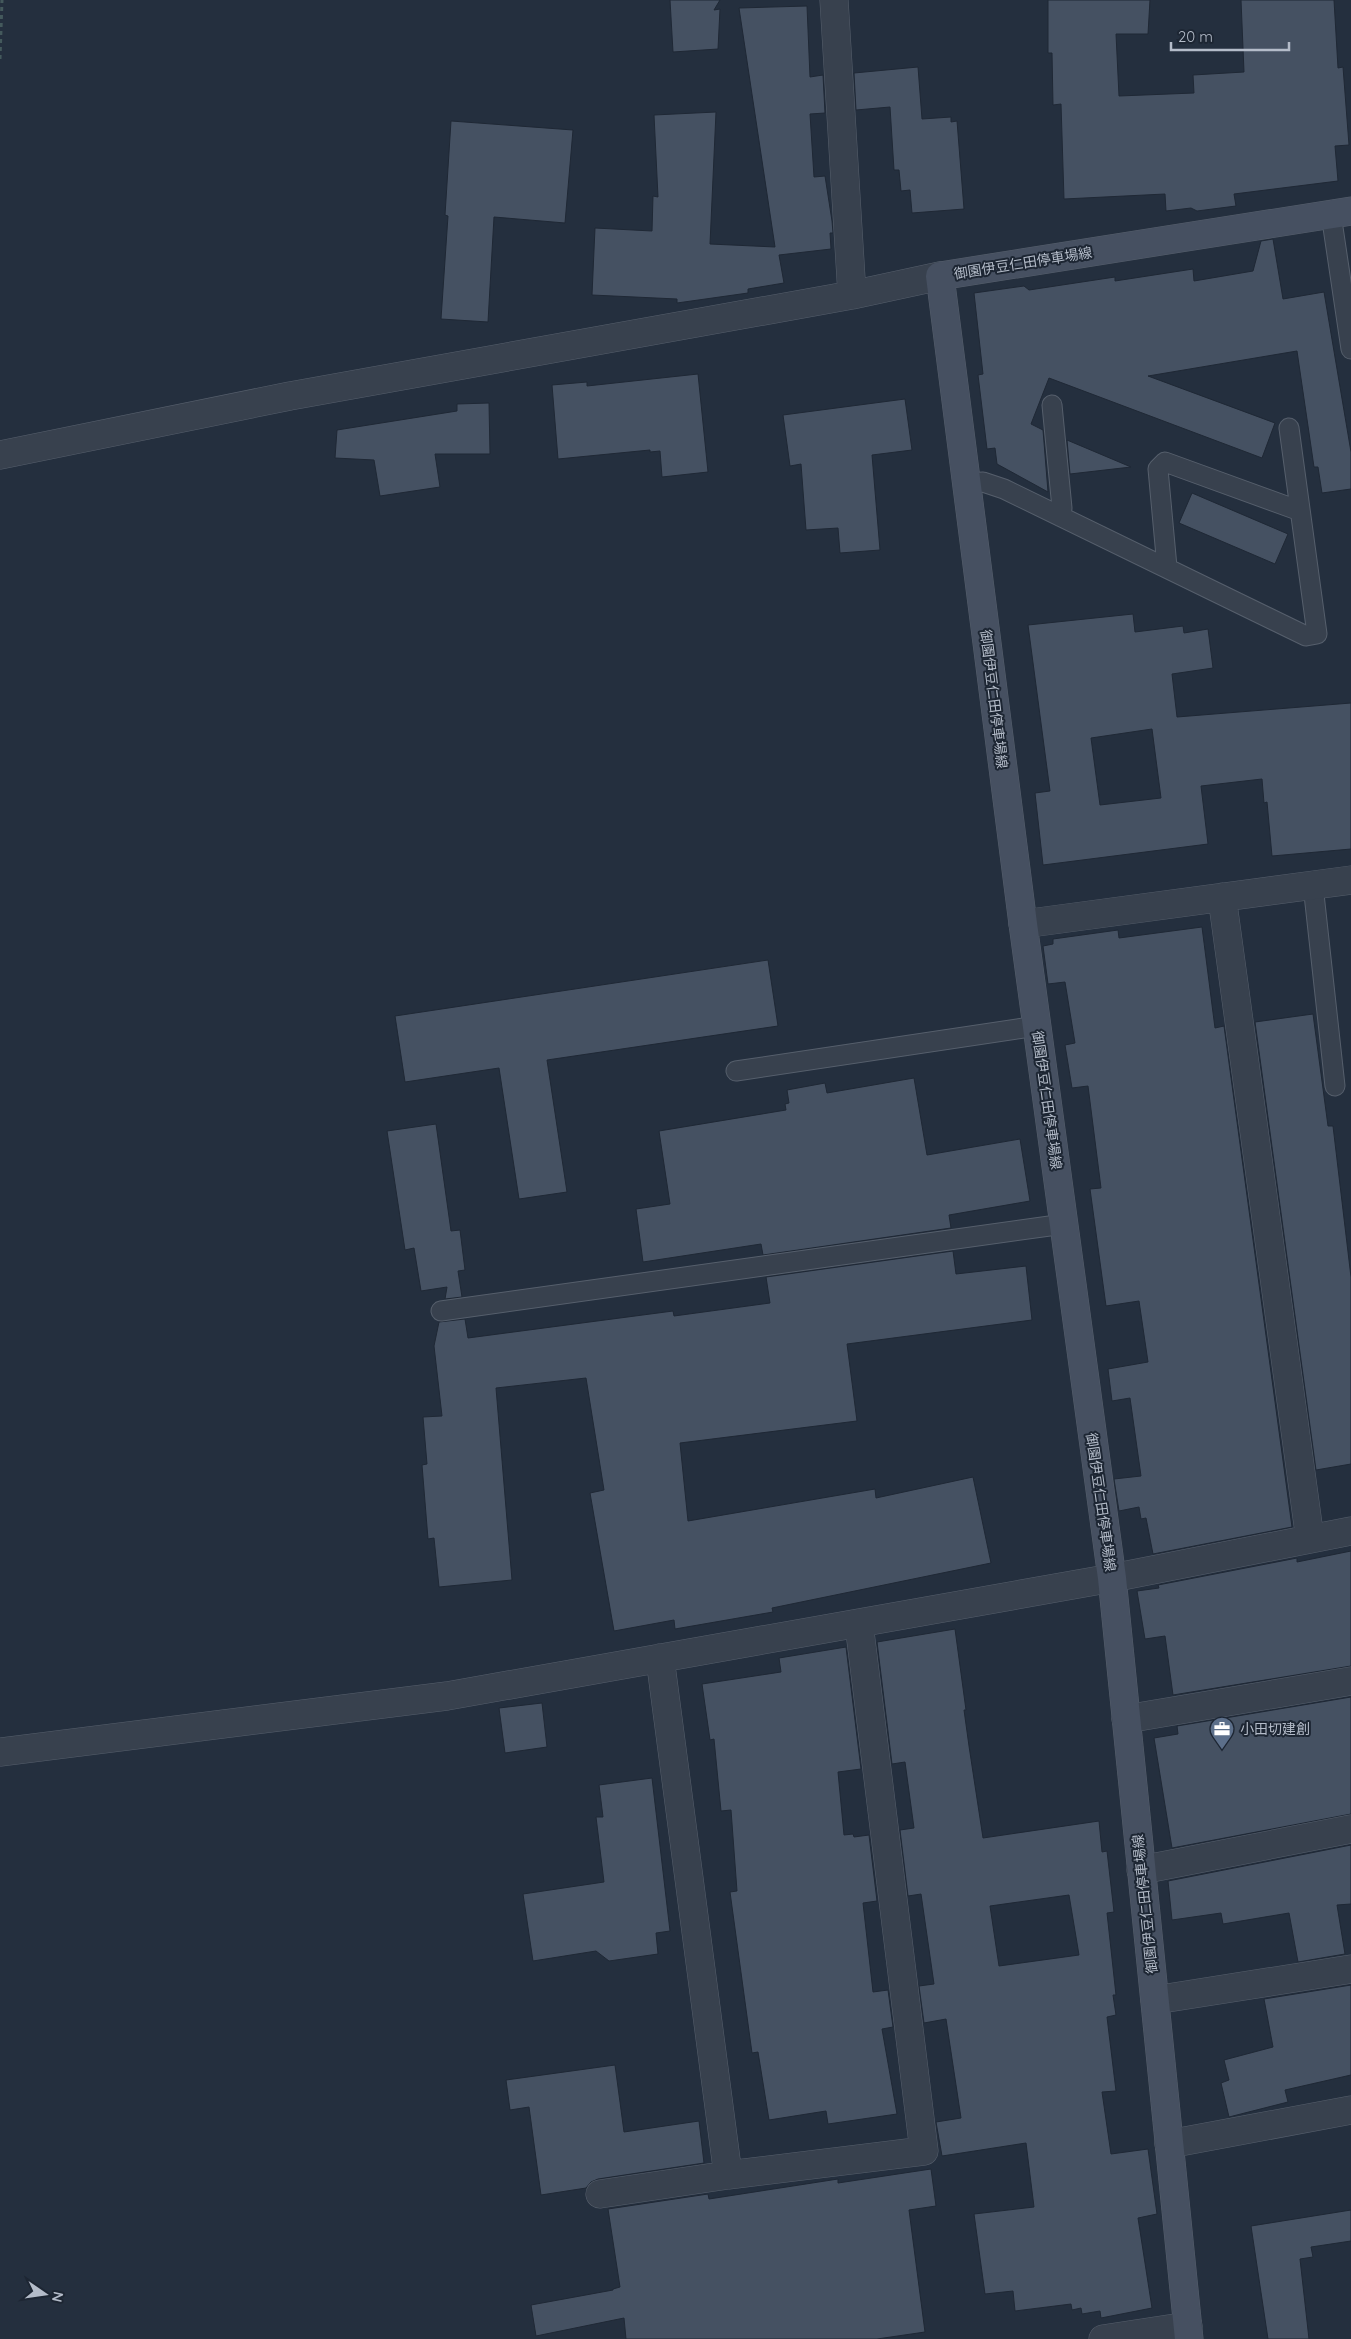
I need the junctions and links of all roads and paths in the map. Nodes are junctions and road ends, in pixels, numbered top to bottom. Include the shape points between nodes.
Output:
1 (2, 0) edge
2 (834, 0) edge
3 (0, 59) edge
4 (1341, 213) edge
5 (940, 276) junction
6 (852, 295) junction
7 (1351, 349) edge
8 (1052, 405) dead end
9 (1289, 428) dead end
10 (0, 454) edge
11 (967, 483) junction
12 (1300, 511) junction
13 (1061, 516) junction
14 (1167, 567) junction
15 (1351, 880) edge
16 (1313, 885) junction
17 (1222, 898) junction
18 (1023, 924) junction
19 (1036, 1026) junction
20 (736, 1071) dead end
21 (1335, 1086) dead end
22 (1064, 1224) junction
23 (441, 1311) dead end
24 (1351, 1531) edge
25 (1310, 1539) junction
26 (1112, 1578) junction
27 (858, 1624) junction
28 (660, 1658) junction
29 (1351, 1681) edge
30 (1126, 1719) junction
31 (0, 1752) edge
32 (1351, 1829) edge
33 (1141, 1870) junction
34 (1351, 1969) edge
35 (1155, 2000) junction
36 (1351, 2110) edge
37 (1169, 2144) junction
38 (728, 2175) junction
39 (600, 2194) dead end
40 (1189, 2332) edge
41 (1103, 2339) edge

1 - 3 path
2 - 6 street
4 - 5 main road, 御園伊豆仁田停車場線
4 - 7 lane
5 - 6 street
5 - 11 main road, 御園伊豆仁田停車場線
6 - 10 street via 290,396
8 - 13 lane
9 - 12 lane
11 - 13 lane via 983,482 1004,489
11 - 18 main road, 御園伊豆仁田停車場線
12 - 14 lane via 1166,462 1158,469
12 - 14 lane via 1317,634 1306,636
13 - 14 lane
15 - 16 street
16 - 17 street
16 - 21 lane
17 - 18 street
17 - 25 street
18 - 19 main road, 御園伊豆仁田停車場線
19 - 20 lane
19 - 22 main road, 御園伊豆仁田停車場線
22 - 23 lane
22 - 26 main road, 御園伊豆仁田停車場線
24 - 25 street
25 - 26 street
26 - 27 street
26 - 30 main road, 御園伊豆仁田停車場線
27 - 28 street
27 - 38 street via 924,2151
28 - 31 street via 447,1696
28 - 38 street
29 - 30 street
30 - 33 main road, 御園伊豆仁田停車場線
32 - 33 street
33 - 35 main road, 御園伊豆仁田停車場線
34 - 35 street
35 - 37 main road, 御園伊豆仁田停車場線
36 - 37 street
37 - 40 main road, 御園伊豆仁田停車場線
38 - 39 street
40 - 41 street

